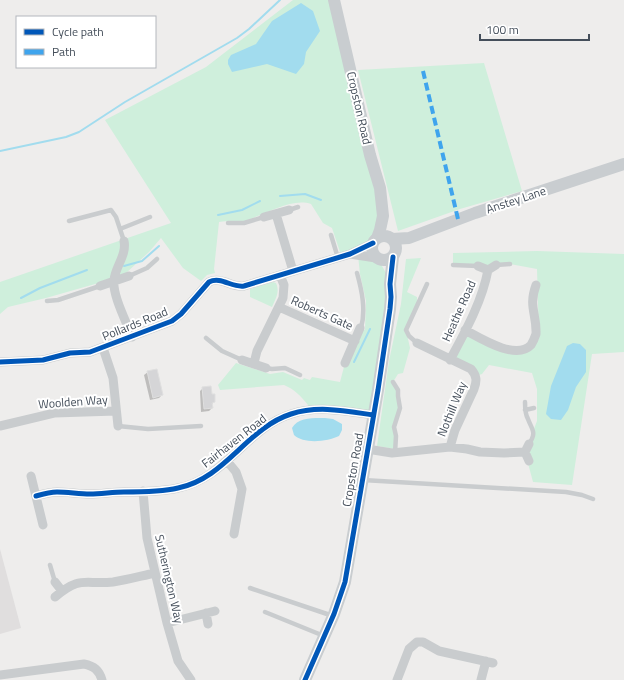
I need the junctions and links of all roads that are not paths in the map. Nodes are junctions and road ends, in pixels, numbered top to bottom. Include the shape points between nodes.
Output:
1 (334, 0) edge
2 (624, 164) edge
3 (298, 207) dead end
4 (289, 210) joint
5 (276, 214) junction
6 (150, 217) dead end
7 (264, 217) joint
8 (69, 221) dead end
9 (228, 223) dead end
10 (120, 228) junction
11 (331, 235) dead end
12 (124, 241) joint
13 (386, 244) junction
14 (350, 254) junction
15 (338, 258) junction
16 (157, 259) dead end
17 (377, 259) junction
18 (510, 264) dead end
19 (452, 265) dead end
20 (496, 265) joint
21 (478, 266) joint
22 (488, 270) junction
23 (293, 271) junction
24 (357, 273) dead end
25 (280, 274) junction
26 (129, 276) joint
27 (114, 282) junction
28 (390, 284) junction
29 (427, 284) dead end
30 (536, 285) dead end
31 (100, 286) joint
32 (417, 290) dead end
33 (422, 293) junction
34 (47, 301) dead end
35 (279, 307) junction
36 (360, 328) joint
37 (465, 330) junction
38 (132, 337) junction
39 (206, 338) dead end
40 (355, 341) junction
41 (416, 343) joint
42 (103, 348) junction
43 (242, 360) joint
44 (450, 360) junction
45 (0, 362) edge
46 (254, 363) junction
47 (345, 363) dead end
48 (266, 368) joint
49 (300, 375) dead end
50 (393, 382) dead end
51 (525, 402) dead end
52 (534, 408) dead end
53 (525, 410) junction
54 (116, 411) junction
55 (6, 414) dead end
56 (373, 415) junction
57 (4, 425) edge
58 (118, 426) joint
59 (202, 426) dead end
60 (529, 444) joint
61 (450, 447) junction
62 (367, 449) junction
63 (525, 452) junction
64 (395, 453) junction
65 (228, 461) junction
66 (529, 461) dead end
67 (30, 476) dead end
68 (362, 480) junction
69 (143, 492) junction
70 (36, 496) junction
71 (593, 499) dead end
72 (226, 522) dead end
73 (236, 524) junction
74 (43, 525) dead end
75 (234, 534) dead end
76 (50, 566) dead end
77 (155, 573) junction
78 (55, 582) joint
79 (250, 588) dead end
80 (265, 612) dead end
81 (333, 616) junction
82 (167, 623) junction
83 (208, 624) dead end
84 (324, 636) junction
85 (0, 675) edge
86 (102, 680) edge
87 (191, 680) edge
88 (306, 680) edge
89 (398, 680) edge
90 (481, 680) edge

1 - 13 street, Cropston Road via 380,188 383,216 380,230
2 - 13 street, Anstey Lane
3 - 4 lane
4 - 5 street
5 - 7 street
5 - 23 street
6 - 10 lane
7 - 9 lane via 244,223
8 - 10 lane via 111,210
10 - 12 lane
11 - 15 lane
12 - 27 street via 124,250
13 - 14 street, Pollards Road
13 - 17 street via 386,260
13 - 17 street, Cropston Road via 372,251
13 - 28 street, Cropston Road
14 - 15 street, Pollards Road
14 - 17 street, Pollards Road
15 - 23 street, Pollards Road
16 - 26 lane via 147,268
17 - 28 street, Cropston Road
18 - 20 lane, Heathe Road
19 - 21 lane, Heathe Road
20 - 22 street, Heathe Road
21 - 22 street, Heathe Road
22 - 37 street, Heathe Road via 484,289
23 - 25 street, Pollards Road
24 - 36 lane via 363,297 363,319
25 - 35 street via 284,291
25 - 38 street, Pollards Road via 238,287 213,280 172,321
26 - 27 street
27 - 31 street
27 - 38 street via 116,295
28 - 56 street, Cropston Road via 390,309
29 - 33 lane
30 - 37 street via 532,301 536,335 529,346 513,350 502,348
31 - 34 lane via 58,300
32 - 33 lane
33 - 41 lane via 406,330
35 - 40 street, Roberts Gate
35 - 46 street via 257,351
36 - 40 street, Roberts Gate
37 - 44 street, Heathe Road
38 - 42 street, Pollards Road
39 - 43 lane via 222,352
40 - 47 street, Roberts Gate
41 - 44 street, Nothill Way
42 - 45 street, Pollards Road via 43,360
42 - 54 street via 113,378
43 - 46 street
44 - 61 street, Nothill Way via 471,369 476,376 476,382
46 - 48 street
48 - 49 lane via 285,368
50 - 64 lane via 398,390 395,396 400,408 394,427
51 - 53 lane
52 - 53 lane
53 - 60 lane via 534,434
54 - 57 street, Woolden Way via 54,413
54 - 58 street
55 - 57 street, Woolden Way
56 - 62 street, Cropston Road
56 - 65 street, Fairhaven Road via 326,409 291,414 269,424
58 - 59 lane via 148,429
60 - 63 street
61 - 63 street via 480,452
61 - 64 street
62 - 64 street
62 - 68 street, Cropston Road
63 - 66 street
65 - 69 street, Fairhaven Road via 191,484
65 - 73 street via 236,472 242,489
67 - 70 street
68 - 71 lane via 566,492
68 - 81 street, Cropston Road via 344,582
69 - 70 street, Fairhaven Road via 57,492
69 - 77 street, Sutherington Way via 146,532
70 - 74 street
72 - 73 street
73 - 75 street
76 - 78 lane
77 - 78 street via 111,582 81,582 59,594
77 - 82 street, Sutherington Way
79 - 81 lane
80 - 84 lane
81 - 84 street, Cropston Road
82 - 83 street via 210,612
82 - 87 street, Sutherington Way via 178,661 178,671
84 - 88 street, Cropston Road
85 - 86 street via 84,664 97,669
89 - 90 street via 409,649 417,642 439,651 490,662

